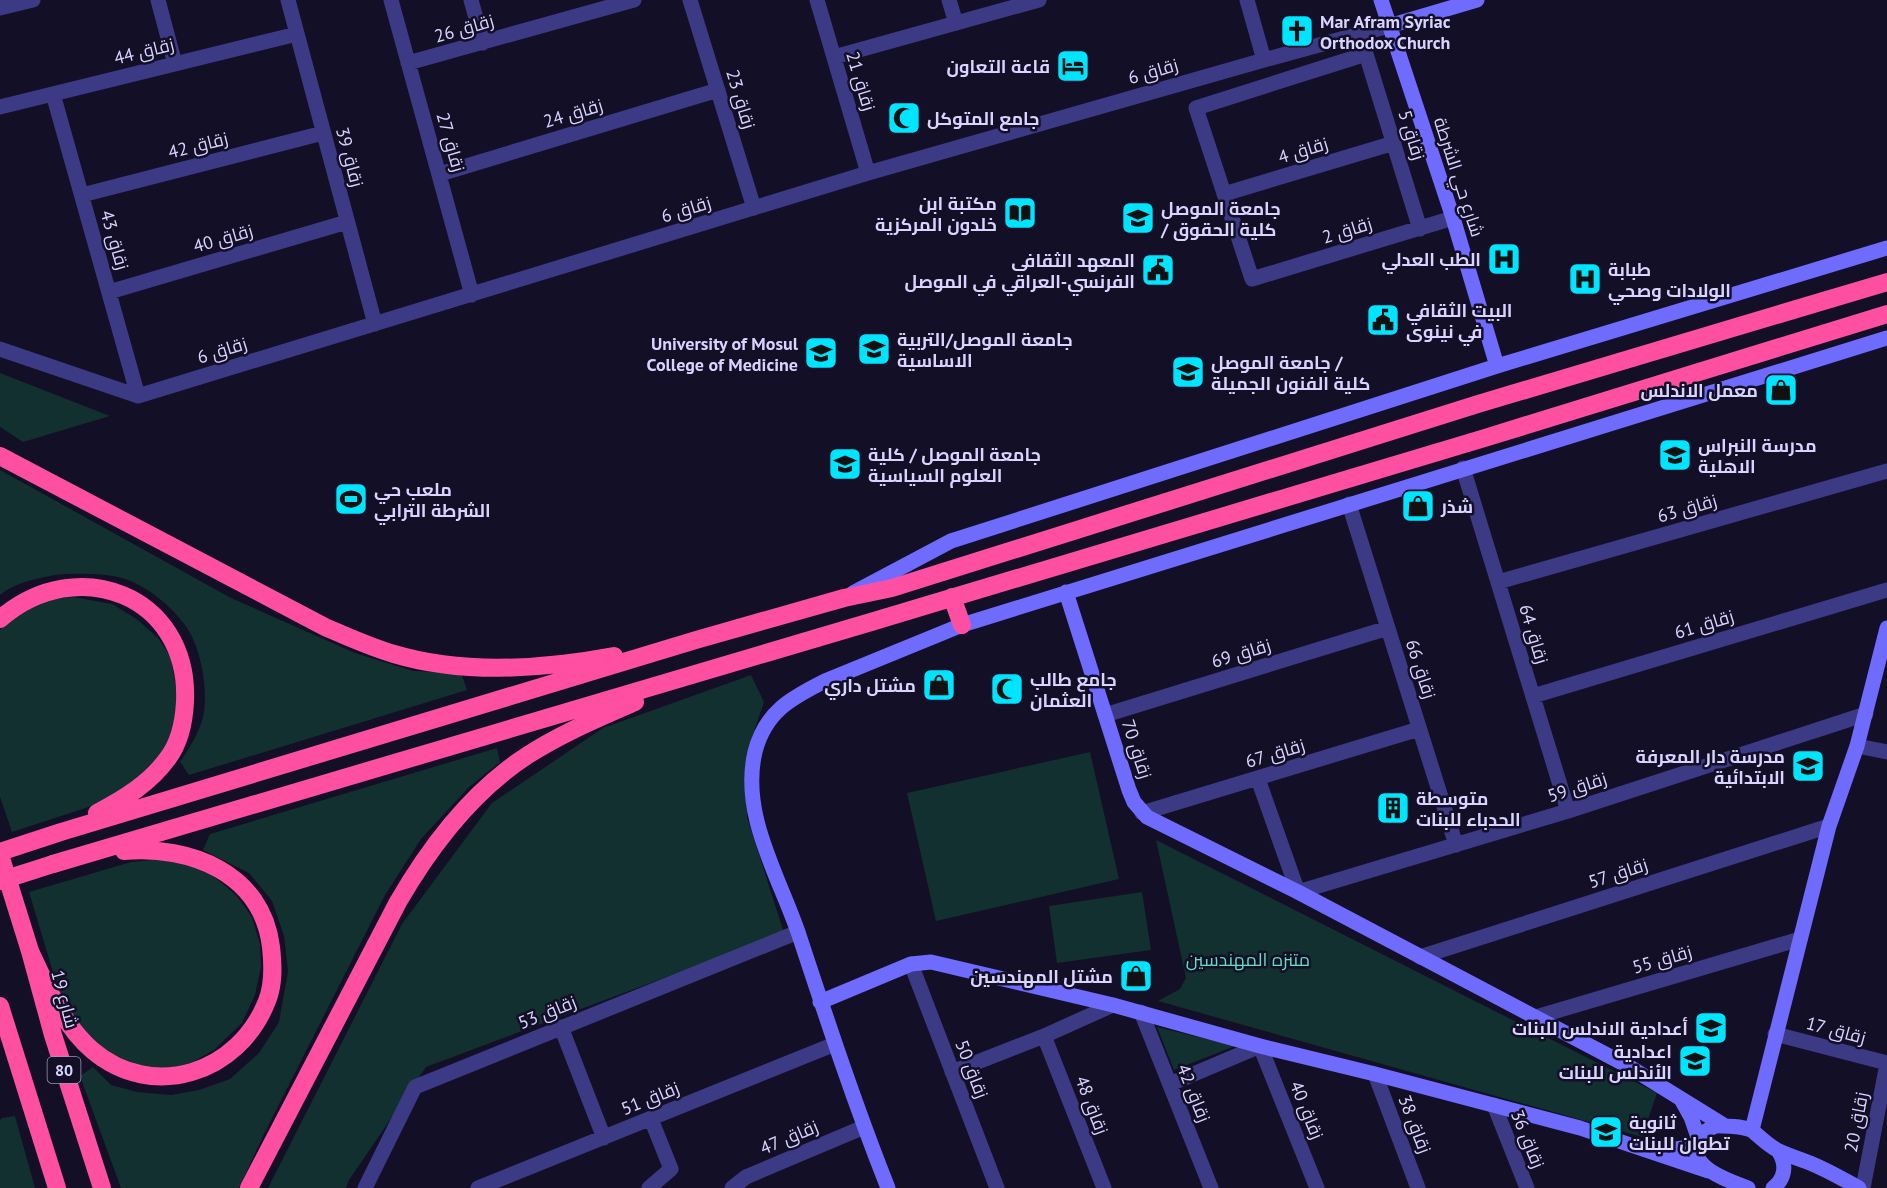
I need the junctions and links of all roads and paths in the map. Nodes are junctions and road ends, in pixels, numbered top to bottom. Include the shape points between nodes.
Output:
1 (33, 0) edge
2 (158, 0) edge
3 (288, 0) edge
4 (391, 0) edge
5 (471, 0) edge
6 (634, 0) edge
7 (690, 0) edge
8 (817, 0) edge
9 (949, 0) edge
10 (1039, 0) edge
11 (1247, 0) edge
12 (1381, 0) edge
13 (1477, 0) edge
14 (0, 8) edge
15 (957, 23) junction
16 (1389, 26) junction
17 (297, 34) junction
18 (483, 42) junction
19 (834, 57) junction
20 (1264, 60) junction
21 (408, 63) junction
22 (175, 64) junction
23 (718, 90) junction
24 (53, 94) junction
25 (0, 107) edge
26 (324, 133) junction
27 (1394, 143) junction
28 (868, 173) junction
29 (440, 174) junction
30 (1224, 194) junction
31 (82, 195) junction
32 (754, 208) junction
33 (1453, 218) junction
34 (347, 222) junction
35 (1420, 229) junction
36 (1887, 248) edge
37 (1887, 282) edge
38 (109, 292) junction
39 (472, 295) junction
40 (1887, 314) edge
41 (375, 324) junction
42 (1887, 338) edge
43 (0, 349) edge
44 (1497, 366) junction
45 (138, 396) junction
46 (0, 456) edge
47 (1463, 468) junction
48 (1887, 471) edge
49 (1349, 504) junction
50 (1498, 582) junction
51 (1887, 590) edge
52 (1066, 592) junction
53 (952, 597) junction
54 (844, 598) junction
55 (0, 620) edge
56 (962, 625) junction
57 (1388, 628) junction
58 (1887, 628) edge
59 (696, 640) junction
60 (717, 668) junction
61 (1533, 696) junction
62 (1866, 714) junction
63 (1105, 715) junction
64 (1419, 729) junction
65 (1857, 746) junction
66 (1887, 752) edge
67 (1258, 779) junction
68 (1568, 811) junction
69 (1142, 813) junction
70 (1829, 826) junction
71 (52, 835) junction
72 (1456, 846) junction
73 (0, 854) edge
74 (81, 856) junction
75 (0, 881) edge
76 (1298, 892) junction
77 (798, 932) junction
78 (1800, 939) junction
79 (30, 951) junction
80 (1420, 957) junction
81 (911, 964) junction
82 (820, 1002) junction
83 (1113, 1005) junction
84 (0, 1006) edge
85 (1141, 1012) junction
86 (1536, 1017) junction
87 (561, 1027) junction
88 (1775, 1034) junction
89 (1044, 1036) junction
90 (835, 1044) junction
91 (1260, 1046) junction
92 (1887, 1064) edge
93 (952, 1072) junction
94 (1375, 1074) junction
95 (1170, 1084) junction
96 (1679, 1096) junction
97 (1494, 1105) junction
98 (651, 1119) junction
99 (1725, 1125) junction
100 (864, 1127) junction
101 (1752, 1130) junction
102 (604, 1138) junction
103 (1699, 1143) junction
104 (1654, 1151) junction
105 (1779, 1152) junction
106 (1708, 1171) junction
107 (748, 1182) edge
108 (1739, 1186) edge
109 (57, 1188) edge
110 (102, 1188) edge
111 (249, 1188) edge
112 (365, 1188) edge
113 (478, 1188) edge
114 (649, 1188) edge
115 (732, 1188) edge
116 (888, 1188) edge
117 (997, 1188) edge
118 (1104, 1188) edge
119 (1211, 1188) edge
120 (1317, 1188) edge
121 (1418, 1188) edge
122 (1527, 1188) edge
123 (1773, 1188) edge
124 (1861, 1188) edge

1 - 14 street
2 - 22 street
3 - 17 street, زقاق 39
4 - 21 street, زقاق 27
5 - 18 street
6 - 18 street, زقاق 26
7 - 23 street, زقاق 23
8 - 19 street, زقاق 21
9 - 15 street
10 - 15 street
11 - 20 street
12 - 16 street, شارع حي الشرطة
13 - 16 street
15 - 19 street
16 - 20 street, زقاق 6
16 - 33 street, شارع حي الشرطة
17 - 22 street, زقاق 44
17 - 26 street, زقاق 39
18 - 21 street, زقاق 26
19 - 28 street, زقاق 21
20 - 28 street, زقاق 6
21 - 29 street, زقاق 27
22 - 24 street, زقاق 44
23 - 29 street, زقاق 24
23 - 32 street, زقاق 23
24 - 25 street, زقاق 44
24 - 31 street, زقاق 43
26 - 31 street, زقاق 42
26 - 34 street, زقاق 39
27 - 30 street, زقاق 4
27 - 30 street, زقاق 5 via 1366,54 1196,108
27 - 35 street, زقاق 5
28 - 32 street, زقاق 6
29 - 39 street, زقاق 27
30 - 35 street, زقاق 2 via 1252,279
31 - 38 street, زقاق 43
32 - 39 street, زقاق 6
33 - 35 street, زقاق 2
33 - 44 street, شارع حي الشرطة
34 - 38 street, زقاق 40
34 - 41 street, زقاق 39
36 - 44 street
37 - 54 highway via 1466,408 892,588
38 - 45 street, زقاق 43
39 - 41 street, زقاق 6
40 - 53 highway
41 - 45 street, زقاق 6
42 - 47 street
43 - 45 street
44 - 54 street via 951,541
46 - 59 highway via 325,627 396,655 467,666 538,666
47 - 49 street
47 - 50 street, زقاق 64
48 - 50 street, زقاق 63
49 - 52 street
49 - 57 street, زقاق 66
50 - 61 street, زقاق 64
51 - 61 street, زقاق 61
52 - 56 street
52 - 63 street, زقاق 70
53 - 56 highway
53 - 60 highway
54 - 59 highway
55 - 71 highway via 11,609 54,590 74,586 113,590 133,599 164,628 182,667 184,713 180,735 169,756 132,794
56 - 77 street via 804,691 775,711 762,732 753,767 756,816 765,851
57 - 63 street, زقاق 69
57 - 64 street, زقاق 66
58 - 62 street
59 - 71 highway
60 - 74 highway
60 - 111 highway via 558,737 497,779 444,831 398,902
61 - 68 street, زقاق 64
62 - 65 street
62 - 68 street, زقاق 59
63 - 69 street, زقاق 70 via 1129,790
64 - 67 street, زقاق 67
64 - 72 street, زقاق 66
65 - 66 street
65 - 70 street
67 - 69 street, زقاق 67
67 - 76 street
68 - 72 street, زقاق 59
69 - 76 street
70 - 78 street
70 - 80 street, زقاق 57
71 - 73 highway
72 - 76 street, زقاق 59
73 - 79 highway, شارع 19 / 80
74 - 75 highway, bridge
74 - 79 highway via 141,849 171,852 219,868 238,882 254,900 270,938 272,978 260,1017 236,1048 200,1070 179,1076 131,1073 109,1063 74,1030
76 - 80 street
77 - 82 street
77 - 87 street, زقاق 53
78 - 86 street, زقاق 55
78 - 88 street
79 - 110 highway, شارع 19 / 80
80 - 86 street
81 - 82 street
81 - 83 street via 931,962
81 - 93 street, زقاق 50
82 - 90 street
83 - 85 street
83 - 89 street
84 - 109 highway, 80
85 - 91 street
85 - 95 street, زقاق 42
86 - 96 street
87 - 102 street
87 - 112 street, زقاق 53 via 415,1087
88 - 92 street, زقاق 17
88 - 101 street
89 - 93 street
89 - 118 street, زقاق 48
90 - 98 street, زقاق 51
90 - 100 street
91 - 94 street
91 - 95 street
91 - 120 street, زقاق 40
92 - 124 street, زقاق 20
93 - 117 street, زقاق 50
94 - 97 street
94 - 121 street, زقاق 38
95 - 119 street, زقاق 42
96 - 99 street
96 - 103 street
97 - 104 street
97 - 122 street, زقاق 36
98 - 102 street, زقاق 51
98 - 114 street via 671,1169
99 - 101 street
99 - 103 street via 1707,1130
100 - 107 street, زقاق 47
100 - 116 street
101 - 105 street
102 - 113 street, زقاق 51
103 - 104 street
103 - 106 street via 1699,1160
104 - 106 street
105 - 123 street via 1784,1173
105 - 124 street
106 - 108 street
107 - 115 street, زقاق 47

